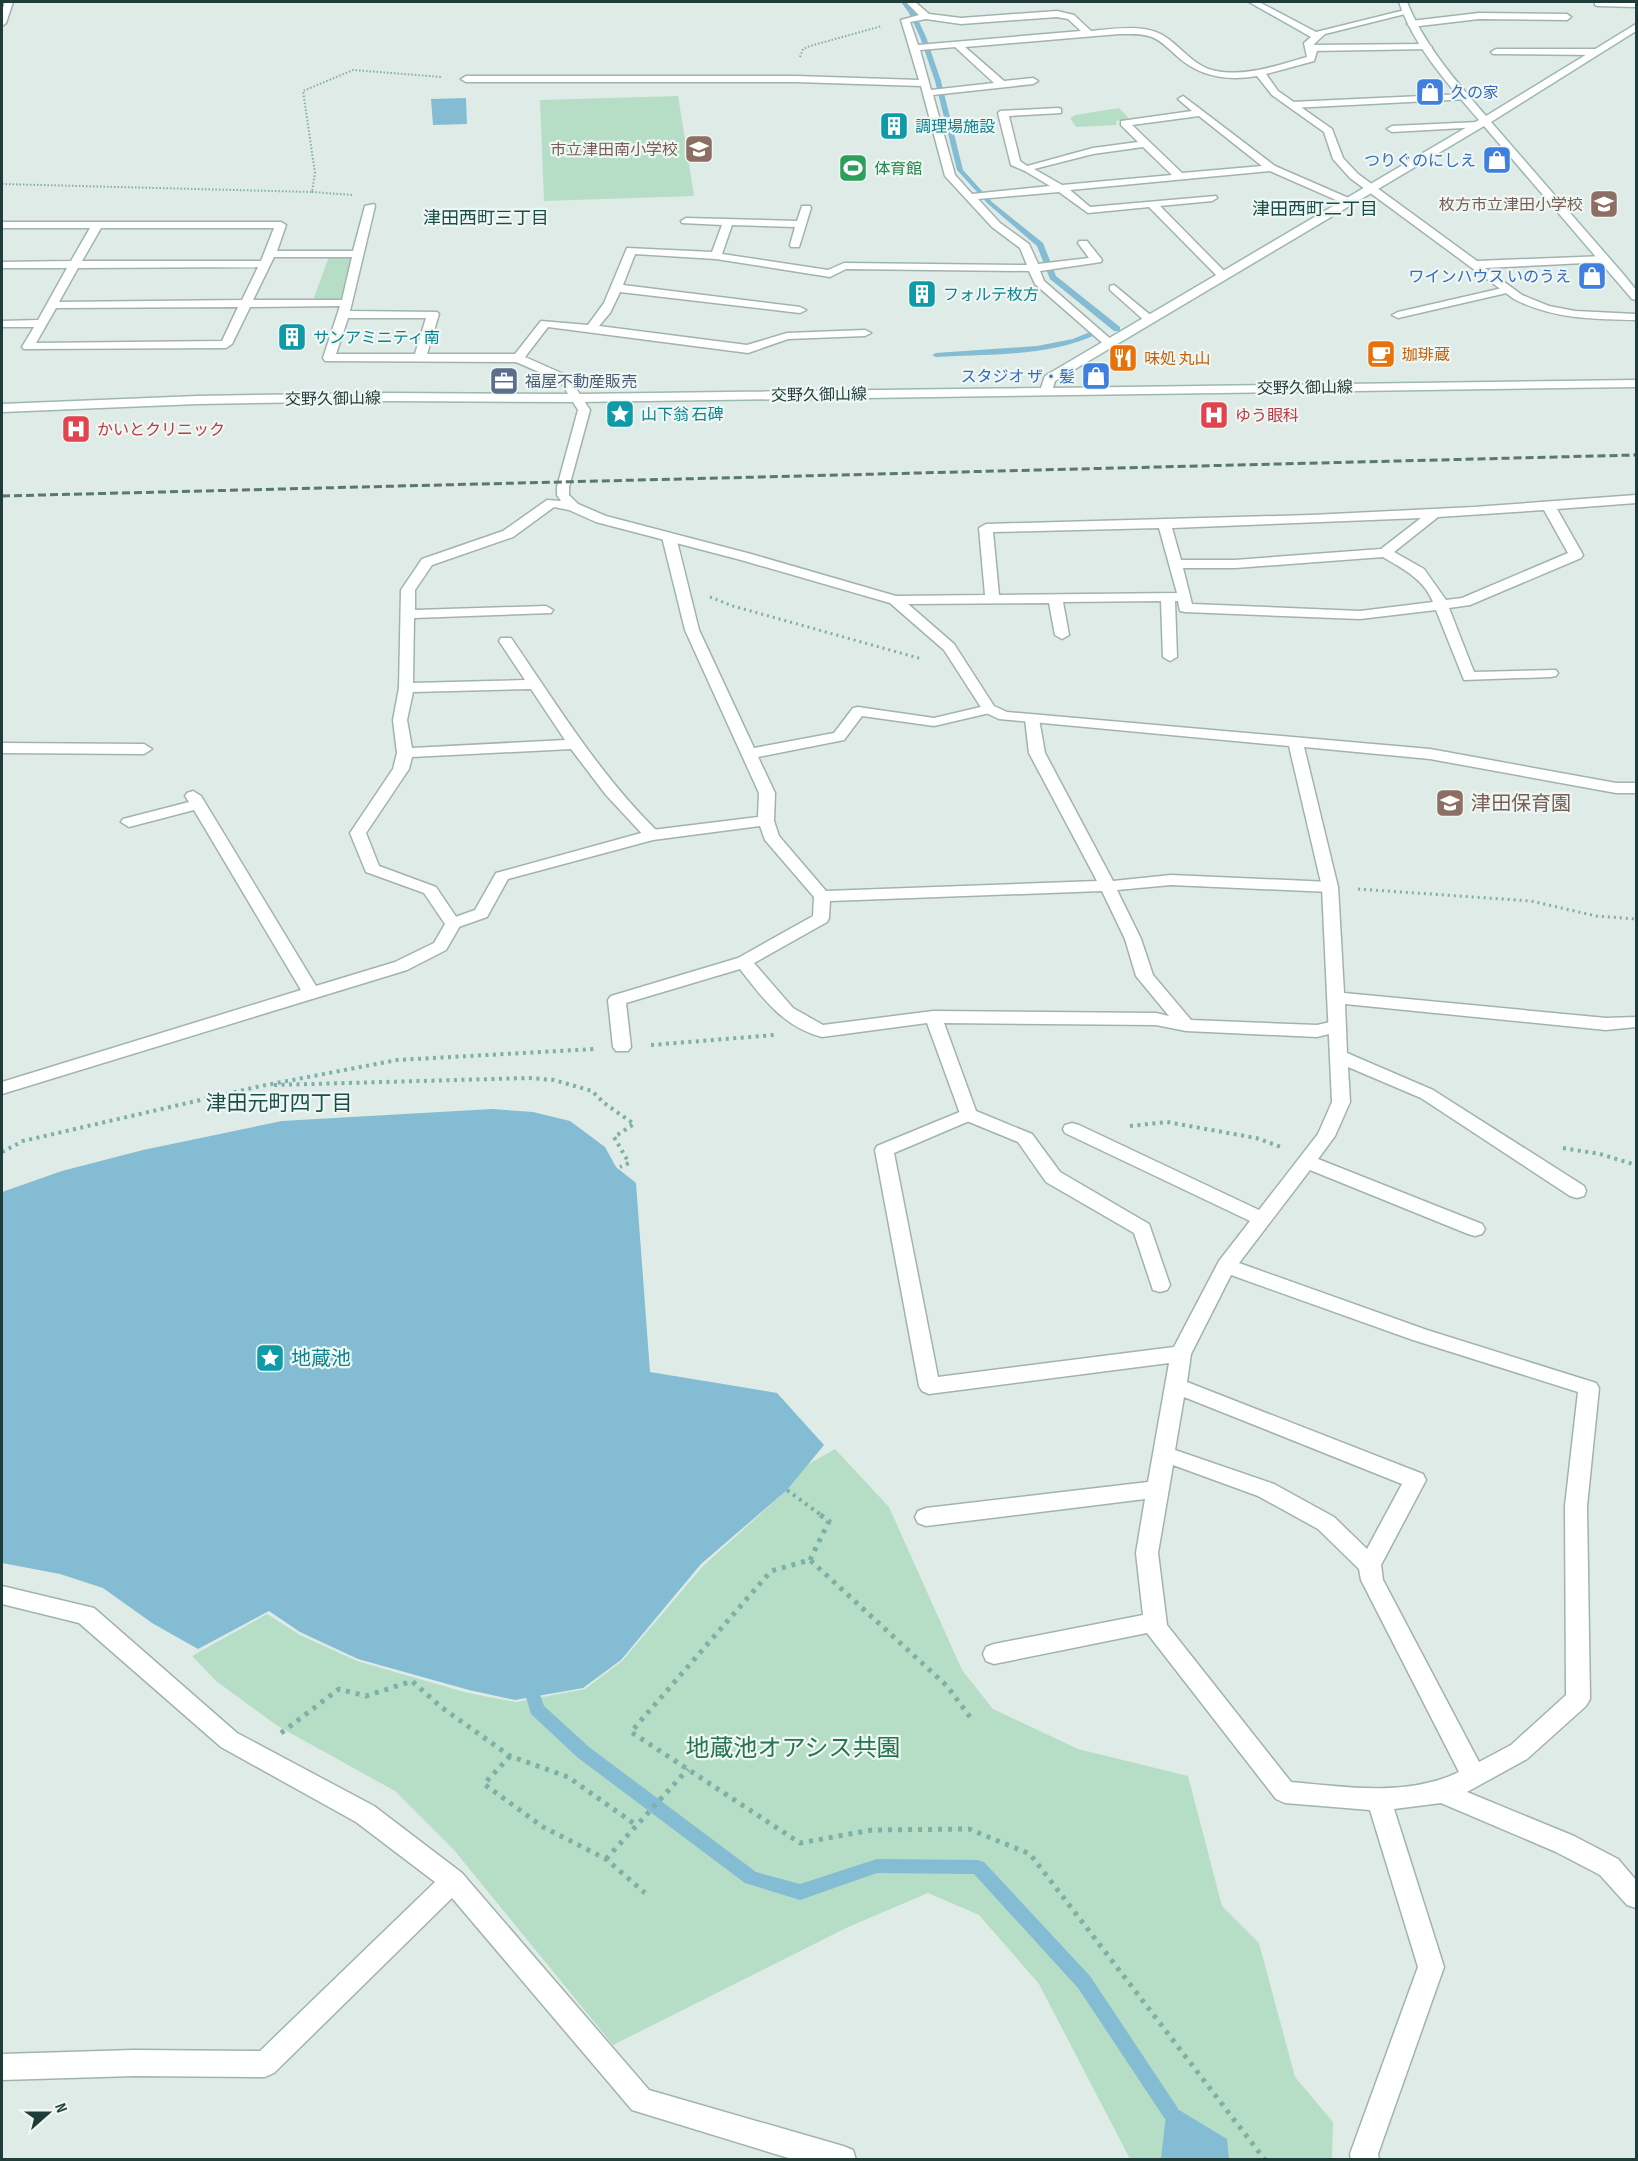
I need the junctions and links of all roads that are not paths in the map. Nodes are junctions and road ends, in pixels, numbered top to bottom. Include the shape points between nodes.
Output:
1 (9, 2) edge
2 (910, 2) edge
3 (1253, 2) edge
4 (1598, 3) dead end
5 (1636, 4) edge
6 (1401, 6) edge
7 (1566, 17) dead end
8 (915, 19) junction
9 (2, 23) edge
10 (1411, 24) junction
11 (1636, 27) edge
12 (1089, 34) junction
13 (1317, 36) junction
14 (958, 45) junction
15 (923, 47) junction
16 (1427, 47) junction
17 (1311, 48) junction
18 (1496, 52) dead end
19 (1596, 52) junction
20 (1260, 73) junction
21 (466, 79) road end
22 (1033, 81) dead end
23 (1002, 85) junction
24 (929, 90) junction
25 (1465, 97) junction
26 (1183, 99) dead end
27 (1293, 105) junction
28 (1058, 111) dead end
29 (1201, 113) junction
30 (1481, 123) junction
31 (1392, 129) dead end
32 (1146, 144) junction
33 (1025, 168) junction
34 (1271, 168) junction
35 (1181, 178) junction
36 (1372, 188) junction
37 (1062, 189) junction
38 (975, 197) junction
39 (1212, 198) dead end
40 (1350, 202) junction
41 (1152, 204) junction
42 (370, 206) road end
43 (807, 208) dead end
44 (686, 221) dead end
45 (728, 222) junction
46 (802, 224) junction
47 (2, 225) edge
48 (97, 225) junction
49 (1083, 243) dead end
50 (795, 245) dead end
51 (358, 254) junction
52 (716, 256) junction
53 (266, 259) junction
54 (1605, 259) junction
55 (2, 265) edge
56 (74, 265) junction
57 (1472, 265) junction
58 (1040, 267) junction
59 (1224, 277) junction
60 (616, 288) junction
61 (1114, 288) dead end
62 (1507, 290) junction
63 (1636, 297) edge
64 (244, 303) junction
65 (53, 305) junction
66 (345, 309) junction
67 (800, 310) dead end
68 (1398, 315) dead end
69 (1636, 317) edge
70 (1150, 320) junction
71 (42, 323) junction
72 (2, 324) edge
73 (590, 329) junction
74 (865, 333) dead end
75 (1110, 344) junction
76 (420, 358) junction
77 (518, 358) junction
78 (1636, 384) edge
79 (1047, 390) junction
80 (578, 398) junction
81 (2, 408) edge
82 (1636, 499) edge
83 (573, 507) junction
84 (1549, 507) junction
85 (1435, 513) junction
86 (1164, 524) junction
87 (669, 537) junction
88 (1385, 553) junction
89 (1178, 564) junction
90 (1168, 597) junction
91 (1185, 597) junction
92 (992, 598) junction
93 (1055, 598) junction
94 (895, 600) junction
95 (1440, 605) junction
96 (546, 610) dead end
97 (407, 614) junction
98 (1062, 635) dead end
99 (506, 641) dead end
100 (1170, 657) dead end
101 (1551, 673) dead end
102 (536, 684) junction
103 (406, 688) junction
104 (989, 708) junction
105 (1032, 719) junction
106 (577, 744) junction
107 (1296, 744) junction
108 (2, 748) edge
109 (144, 749) dead end
110 (405, 753) junction
111 (748, 754) junction
112 (1636, 788) edge
113 (766, 821) junction
114 (129, 822) dead end
115 (652, 835) junction
116 (1107, 886) junction
117 (1330, 887) junction
118 (822, 896) junction
119 (453, 924) junction
120 (744, 962) junction
121 (311, 992) junction
122 (1335, 998) junction
123 (933, 1017) junction
124 (1636, 1022) edge
125 (1186, 1025) junction
126 (1335, 1027) junction
127 (622, 1047) road end
128 (1338, 1056) junction
129 (2, 1088) edge
130 (968, 1115) junction
131 (1075, 1130) road end
132 (1308, 1160) junction
133 (1577, 1191) dead end
134 (1262, 1219) junction
135 (1475, 1228) dead end
136 (1226, 1266) junction
137 (1160, 1285) dead end
138 (1180, 1354) junction
139 (1176, 1386) junction
140 (1164, 1454) junction
141 (1158, 1489) junction
142 (926, 1517) dead end
143 (1370, 1564) junction
144 (2, 1595) edge
145 (1155, 1622) junction
146 (994, 1654) dead end
147 (1474, 1777) junction
148 (1442, 1792) junction
149 (1379, 1800) junction
150 (453, 1881) junction
151 (1636, 1897) edge
152 (2, 2067) edge
153 (837, 2159) edge
154 (1365, 2160) edge

1 - 9 street
2 - 8 street
3 - 13 street
4 - 5 street
6 - 10 street
6 - 13 street
7 - 10 street via 1479,16
8 - 12 street via 961,21 1057,14 1071,17
8 - 15 street
10 - 16 street
11 - 19 street
12 - 14 street
12 - 20 street via 1150,33 1169,41 1187,61 1207,72
13 - 17 street via 1309,43
14 - 15 street
14 - 23 street
15 - 24 street
16 - 17 street
16 - 25 street
17 - 20 street via 1311,59
18 - 19 street
19 - 30 street
20 - 27 street via 1275,93
21 - 24 street via 802,79
22 - 23 street
23 - 24 street
24 - 38 street via 950,176
25 - 27 street
25 - 30 street
26 - 29 street
27 - 36 street via 1329,131 1338,159
28 - 33 street via 1003,113 1016,163
29 - 32 street via 1124,123
29 - 34 street
30 - 31 street
30 - 36 street
30 - 54 street
32 - 33 street via 1093,151
32 - 35 street
33 - 37 street
34 - 35 street
34 - 40 street
35 - 37 street
36 - 40 street
36 - 57 street
37 - 38 street
37 - 41 street via 1088,210
38 - 58 street via 996,225 1025,246
39 - 41 street
40 - 59 street
41 - 59 street
42 - 51 street
43 - 46 street
44 - 45 street
45 - 46 street
45 - 52 street
46 - 50 street
47 - 48 street
48 - 53 street via 281,225
48 - 56 street
49 - 58 street via 1097,260
51 - 53 street
51 - 66 street
52 - 58 street via 830,274 844,266
52 - 60 street via 631,250
53 - 56 street
53 - 64 street
54 - 57 street
54 - 63 street
55 - 56 street
56 - 65 street
57 - 62 street
58 - 75 street via 1039,282
59 - 70 street
60 - 67 street
60 - 73 street via 599,321
61 - 70 street
62 - 68 street
62 - 69 street via 1535,307 1557,313
64 - 65 street
64 - 66 street
64 - 71 street via 226,344 28,347
65 - 71 street
66 - 76 street via 433,314
66 - 76 street via 329,358
70 - 75 street
71 - 72 street
73 - 74 street via 748,349 787,336
73 - 77 street via 545,323
75 - 79 street via 1049,379
76 - 77 street
77 - 80 street via 564,379
78 - 79 street, 交野久御山線
79 - 80 street, 交野久御山線
80 - 81 street, 交野久御山線 via 197,400
80 - 83 street via 584,410 563,486 563,495
82 - 84 street
83 - 87 street via 601,519
83 - 97 street via 552,503 508,534 427,562 408,590
84 - 85 street
84 - 95 street via 1576,555 1465,602
85 - 86 street
85 - 88 street
86 - 89 street
86 - 92 street via 986,528
87 - 94 street
87 - 111 street via 692,630
88 - 89 street via 1235,564
88 - 95 street via 1419,572 1437,594
89 - 91 street
90 - 91 street
90 - 93 street
90 - 100 street
91 - 95 street via 1185,608 1360,615
92 - 93 street
92 - 94 street
93 - 98 street
94 - 104 street via 949,647
95 - 101 street via 1469,677
96 - 97 street
97 - 103 street
99 - 102 street
102 - 103 street
102 - 106 street
103 - 110 street via 400,720
104 - 105 street via 1004,716
104 - 111 street via 934,722 858,711 839,737
105 - 107 street
105 - 116 street via 1037,753
106 - 110 street
106 - 115 street via 631,816
107 - 112 street via 1430,754 1616,788
107 - 117 street
108 - 109 street
110 - 119 street via 402,769 358,833 372,869 430,890
111 - 113 street via 766,793
113 - 115 street
113 - 118 street via 771,837
114 - 121 street via 195,800
115 - 119 street via 502,876 481,913
116 - 117 street via 1171,880
116 - 118 street
116 - 125 street via 1133,939 1145,976
117 - 122 street
118 - 120 street via 821,918
119 - 121 street via 440,946 401,966
120 - 123 street via 781,1009 808,1027 822,1031
120 - 127 street via 617,1000
121 - 129 street
122 - 124 street via 1606,1024
122 - 126 street
123 - 125 street via 1156,1019
123 - 130 street
125 - 126 street via 1317,1031
126 - 128 street
128 - 132 street via 1341,1102 1326,1137
128 - 133 street via 1427,1094
130 - 137 street via 1025,1138 1053,1177 1142,1229
130 - 138 street via 884,1150 929,1386
131 - 134 street
132 - 134 street
132 - 135 street
134 - 136 street
136 - 138 street
136 - 147 street via 1420,1335 1588,1388 1576,1506 1578,1699 1519,1752
138 - 139 street
139 - 140 street
139 - 143 street via 1415,1480
140 - 141 street
140 - 143 street via 1266,1490 1326,1523
141 - 142 street
141 - 145 street via 1147,1553
143 - 147 street via 1372,1580
144 - 150 street via 86,1615 229,1740 365,1814
145 - 146 street
145 - 149 street via 1285,1792
147 - 148 street
148 - 149 street
148 - 151 street via 1610,1867
149 - 154 street via 1431,1967
150 - 152 street via 266,2064
150 - 153 street via 641,2100

